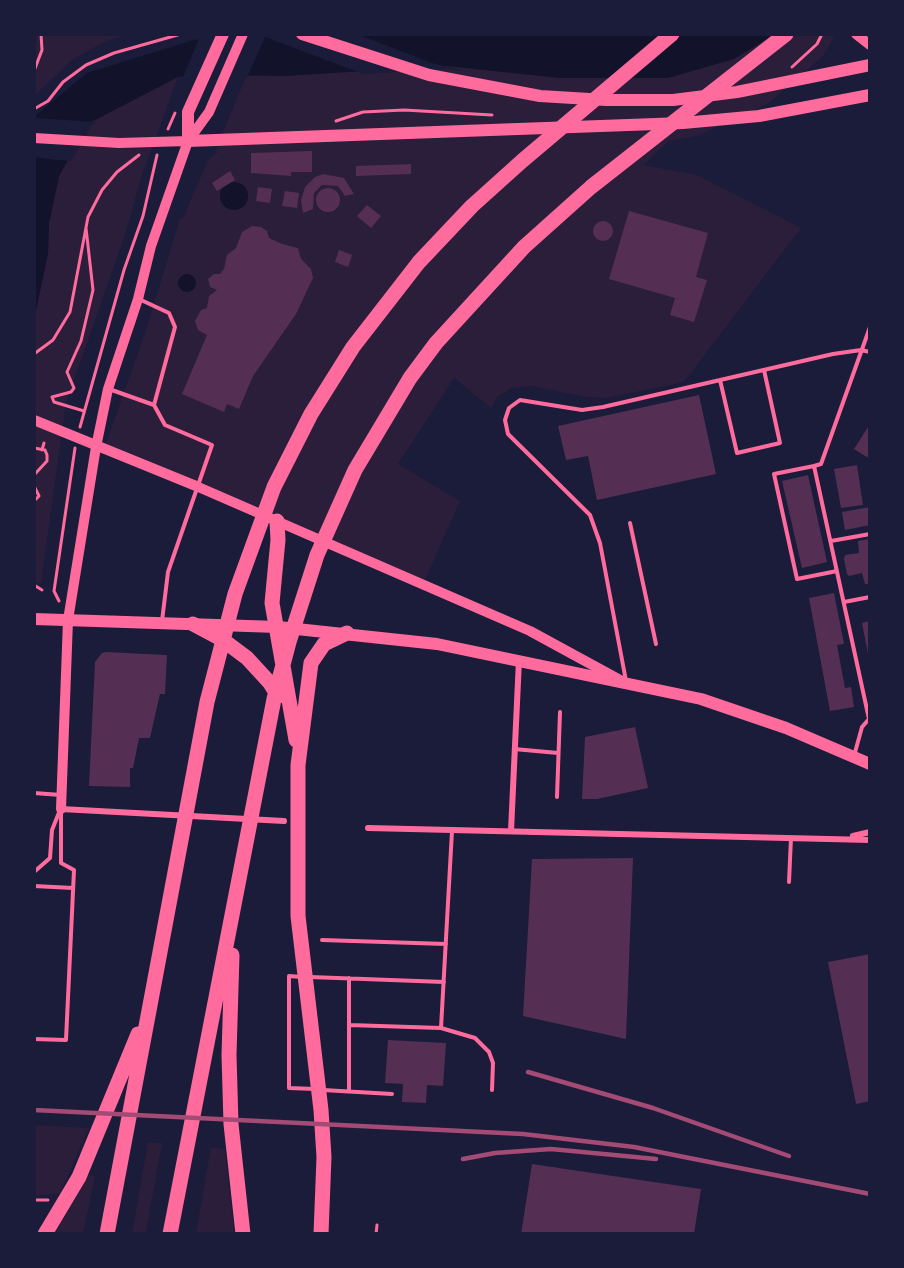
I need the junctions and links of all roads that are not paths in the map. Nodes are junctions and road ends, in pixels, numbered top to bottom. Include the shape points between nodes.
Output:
1 (223, 34) edge
2 (243, 34) edge
3 (302, 34) edge
4 (672, 34) edge
5 (786, 34) edge
6 (856, 34) edge
7 (870, 45) edge
8 (870, 65) edge
9 (870, 95) edge
10 (34, 138) edge
11 (188, 141) junction
12 (138, 299) junction
13 (870, 327) edge
14 (861, 350) junction
15 (870, 352) edge
16 (764, 370) junction
17 (720, 380) junction
18 (108, 389) junction
19 (153, 405) junction
20 (34, 420) edge
21 (96, 447) junction
22 (814, 466) junction
23 (196, 486) junction
24 (277, 521) junction
25 (630, 522) dead end
26 (870, 534) edge
27 (831, 541) junction
28 (837, 571) junction
29 (870, 597) edge
30 (844, 602) junction
31 (34, 619) edge
32 (68, 620) junction
33 (162, 623) junction
34 (192, 624) junction
35 (278, 627) junction
36 (347, 633) junction
37 (656, 644) dead end
38 (519, 660) junction
39 (626, 683) junction
40 (560, 712) dead end
41 (295, 736) junction
42 (514, 749) junction
43 (558, 753) junction
44 (854, 757) junction
45 (870, 764) edge
46 (298, 765) junction
47 (34, 793) edge
48 (61, 795) junction
49 (557, 797) dead end
50 (61, 809) junction
51 (284, 821) dead end
52 (368, 828) dead end
53 (452, 830) junction
54 (510, 831) junction
55 (870, 832) edge
56 (791, 837) junction
57 (846, 838) junction
58 (870, 840) edge
59 (34, 872) edge
60 (789, 882) dead end
61 (34, 886) edge
62 (73, 888) junction
63 (234, 914) junction
64 (322, 940) dead end
65 (446, 944) junction
66 (349, 978) junction
67 (444, 982) junction
68 (151, 1001) junction
69 (349, 1025) junction
70 (441, 1028) junction
71 (34, 1039) edge
72 (492, 1090) dead end
73 (349, 1091) junction
74 (392, 1094) dead end
75 (45, 1233) edge
76 (107, 1233) edge
77 (170, 1233) edge
78 (243, 1233) edge
79 (321, 1233) edge

1 - 11 main road via 188,112
2 - 11 street via 209,112
3 - 8 main road via 429,75 540,96 606,100 673,100 737,92
4 - 68 highway via 522,160 450,229 374,317 306,423 254,536 219,650
5 - 63 highway via 591,187 524,247 436,343 380,425 317,555 289,642 274,699
6 - 7 street
9 - 11 main road via 759,116 683,123
10 - 11 street via 119,143
11 - 12 street
12 - 18 street
12 - 19 lane via 169,313 175,327
13 - 14 lane
14 - 15 lane
14 - 16 lane
14 - 22 lane via 821,464
16 - 17 lane
16 - 17 lane via 780,443 737,453
17 - 39 lane via 582,410 520,400 509,408 505,420 508,434 590,515 600,543
18 - 19 lane
18 - 21 street
19 - 23 lane via 165,425 212,445
20 - 21 street
21 - 23 street
21 - 32 street
22 - 27 lane
22 - 28 lane via 774,474 797,579
23 - 24 street
23 - 33 lane via 168,572
24 - 35 highway via 272,603
24 - 39 street via 530,631
25 - 37 lane
26 - 27 lane
27 - 28 lane
28 - 30 lane
29 - 30 lane
30 - 44 lane via 869,719 862,728
31 - 32 main road
32 - 33 main road
32 - 48 street
33 - 34 main road
34 - 35 main road
34 - 41 highway via 247,658 270,683 285,707
35 - 36 main road
35 - 41 highway
36 - 38 main road via 437,644
36 - 46 highway via 324,644 311,663
38 - 39 main road
38 - 42 street
39 - 44 main road via 701,699 786,728
40 - 43 lane
41 - 46 highway
42 - 43 lane
42 - 54 street
43 - 49 lane
44 - 45 main road
46 - 79 highway via 301,958 324,1157
47 - 48 lane
48 - 50 street
50 - 51 street
50 - 59 lane via 52,830 50,858
50 - 62 lane via 61,862 74,870
52 - 53 street
53 - 54 street
53 - 65 lane
54 - 56 street
55 - 57 street
56 - 57 street
56 - 60 lane
57 - 58 street
61 - 62 lane
62 - 71 lane via 66,1040
63 - 77 highway
63 - 78 highway via 229,1066
64 - 65 lane
65 - 67 lane
66 - 67 lane
66 - 69 lane
66 - 73 lane via 289,976 289,1088
67 - 70 lane
68 - 75 highway via 79,1177
68 - 76 highway
69 - 70 lane
69 - 73 lane
70 - 72 lane via 475,1038 489,1052 494,1063
73 - 74 lane

